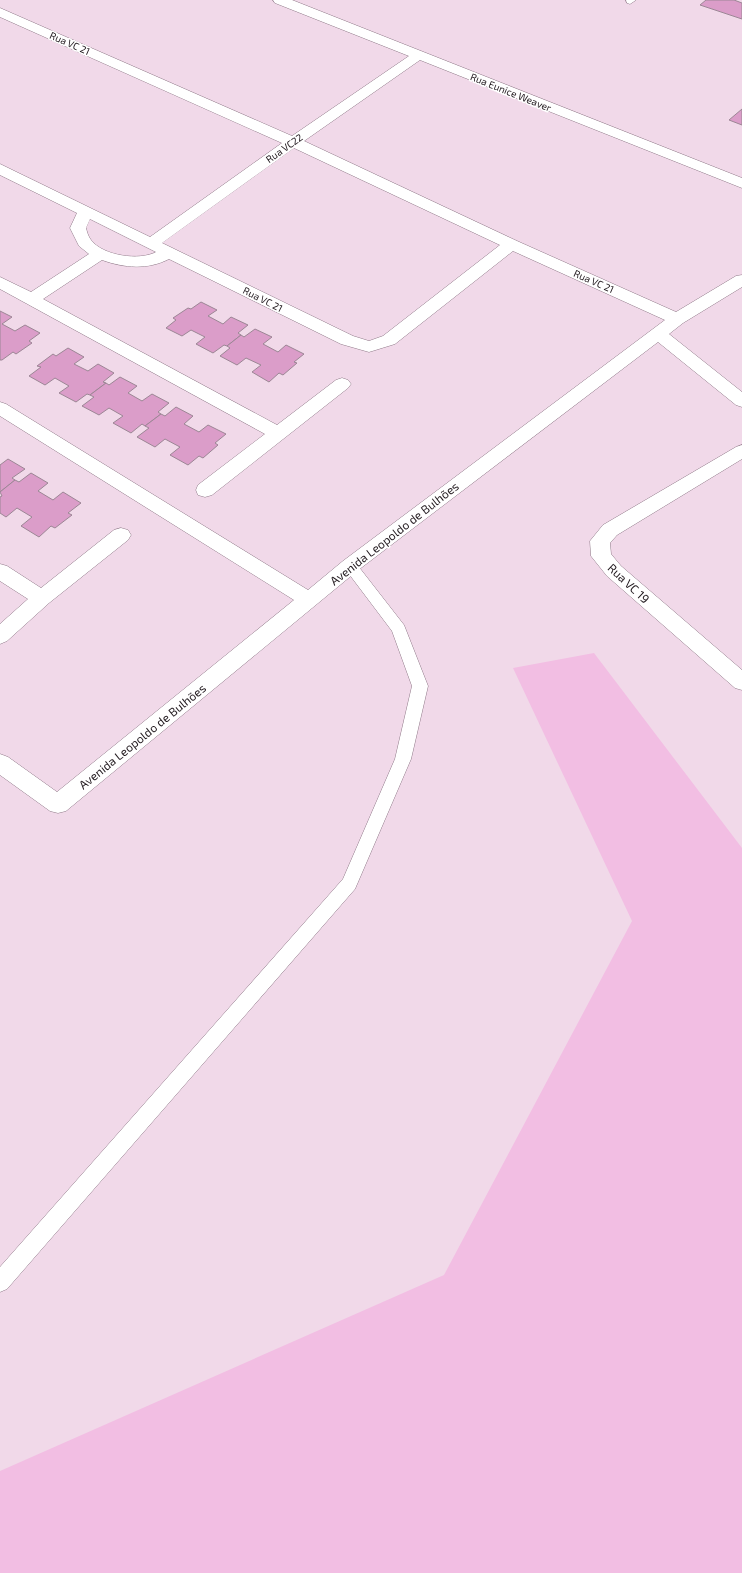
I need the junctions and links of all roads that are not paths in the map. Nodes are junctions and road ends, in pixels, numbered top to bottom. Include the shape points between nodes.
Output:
1 (280, 0) edge
2 (0, 12) edge
3 (419, 55) junction
4 (293, 142) junction
5 (0, 169) edge
6 (742, 183) edge
7 (86, 211) junction
8 (151, 243) junction
9 (511, 244) junction
10 (101, 252) junction
11 (169, 252) junction
12 (742, 280) edge
13 (0, 282) edge
14 (31, 299) junction
15 (677, 319) junction
16 (657, 333) junction
17 (342, 384) dead end
18 (742, 401) edge
19 (0, 408) edge
20 (278, 433) junction
21 (742, 451) edge
22 (205, 490) dead end
23 (121, 535) dead end
24 (350, 566) junction
25 (0, 571) edge
26 (42, 598) junction
27 (309, 600) junction
28 (0, 636) edge
29 (742, 682) edge
30 (0, 763) edge
31 (0, 1282) edge

1 - 3 street, Rua Eunice Weaver
2 - 4 street, Rua VC 21
3 - 4 street, Rua VC22
3 - 6 street, Rua Eunice Weaver
4 - 8 street, Rua VC22
4 - 9 street, Rua VC 21
5 - 7 street, Rua VC 21
7 - 8 street, Rua VC 21
7 - 10 street via 78,228 89,247
8 - 11 street, Rua VC 21
9 - 11 street, Rua VC 21 via 389,340 369,346 346,340
9 - 15 street, Rua VC 21
10 - 11 street via 134,263 151,261
10 - 14 street
12 - 15 street, Avenida Leopoldo de Bulhões
13 - 14 street
14 - 20 street
15 - 16 street, Avenida Leopoldo de Bulhões
16 - 18 street
16 - 24 street, Avenida Leopoldo de Bulhões
17 - 20 street
19 - 27 street
20 - 22 street
21 - 29 street, Rua VC 19 via 610,530 600,541 601,556 614,571
23 - 26 street
24 - 27 street, Avenida Leopoldo de Bulhões
24 - 31 lane via 399,629 420,686 403,759 349,884
25 - 26 street
26 - 28 street
27 - 30 street, Avenida Leopoldo de Bulhões via 58,804

